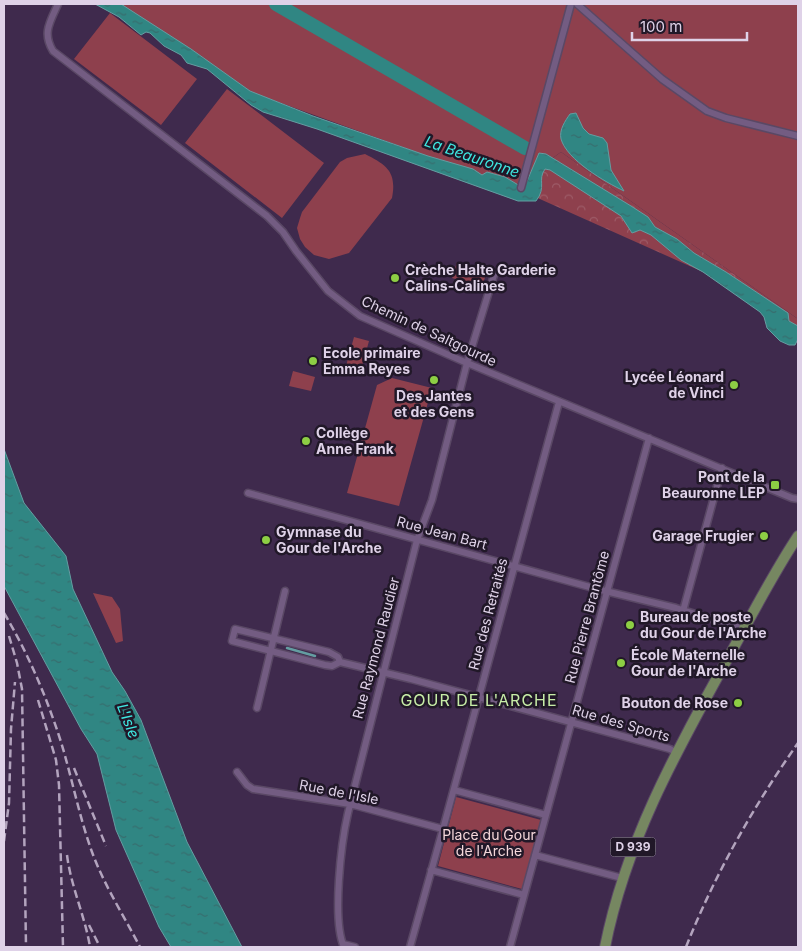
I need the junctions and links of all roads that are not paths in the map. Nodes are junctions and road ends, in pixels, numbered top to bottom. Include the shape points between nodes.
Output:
1 (58, 4) edge
2 (571, 4) edge
3 (576, 4) edge
4 (798, 136) edge
5 (521, 188) dead end
6 (494, 275) dead end
7 (467, 363) junction
8 (559, 402) junction
9 (649, 438) junction
10 (722, 468) junction
11 (248, 493) dead end
12 (798, 499) edge
13 (798, 536) edge
14 (417, 540) junction
15 (514, 566) junction
16 (607, 590) junction
17 (285, 592) dead end
18 (681, 610) junction
19 (744, 629) junction
20 (274, 638) junction
21 (271, 651) junction
22 (328, 652) junction
23 (340, 662) junction
24 (325, 665) junction
25 (383, 672) junction
26 (479, 698) junction
27 (257, 708) dead end
28 (571, 722) junction
29 (677, 753) junction
30 (237, 772) dead end
31 (454, 790) junction
32 (350, 804) junction
33 (546, 815) junction
34 (443, 829) junction
35 (535, 855) junction
36 (431, 870) junction
37 (622, 878) junction
38 (524, 895) junction
39 (343, 946) edge
40 (355, 947) edge
41 (410, 947) edge
42 (510, 947) edge
43 (605, 947) edge

1 - 7 street, Chemin de Saltgourde via 48,28 48,42 53,51 267,216 284,232 328,291 360,316
2 - 5 street
3 - 4 street via 662,79 707,111
6 - 7 street, Rue Raymond Raudier
7 - 8 street, Chemin de Saltgourde
7 - 14 street, Rue Raymond Raudier via 432,500
8 - 9 street, Chemin de Saltgourde
8 - 15 street, Rue des Retraités
9 - 10 street, Chemin de Saltgourde
9 - 16 street, Rue Pierre Brantôme
10 - 12 street, Chemin de Saltgourde
10 - 18 street
11 - 14 street, Rue Jean Bart
13 - 19 main road, D 939
14 - 15 street, Rue Jean Bart
14 - 25 street, Rue Raymond Raudier
15 - 16 street, Rue Jean Bart
15 - 26 street, Rue des Retraités
16 - 18 street, Rue Jean Bart
16 - 28 street, Rue Pierre Brantôme
17 - 20 street
18 - 19 street, Rue Jean Bart
19 - 29 main road, D 939
20 - 21 street
20 - 21 street via 235,629 232,641
20 - 22 street
21 - 24 street
21 - 27 street
22 - 23 street via 338,657
22 - 24 street via 322,658
23 - 24 street
23 - 25 street, Rue des Sports
25 - 26 street, Rue des Sports
25 - 32 street, Rue Raymond Raudier
26 - 28 street, Rue des Sports
26 - 31 street, Rue des Retraités
28 - 29 street, Rue des Sports
28 - 33 street, Rue Pierre Brantôme
29 - 37 main road, D 939 via 638,834
30 - 32 street, Rue de l'Isle via 253,789
31 - 33 street
31 - 34 street, Rue des Retraités
32 - 34 street, Rue de l'Isle
32 - 39 street, Rue Raymond Raudier via 341,857 339,913
33 - 35 street, Rue Pierre Brantôme
34 - 36 street, Rue des Retraités
35 - 37 street
35 - 38 street, Rue Pierre Brantôme
36 - 38 street
36 - 41 street, Rue des Retraités
37 - 43 main road, D 939
38 - 42 street, Rue Pierre Brantôme
39 - 40 street

